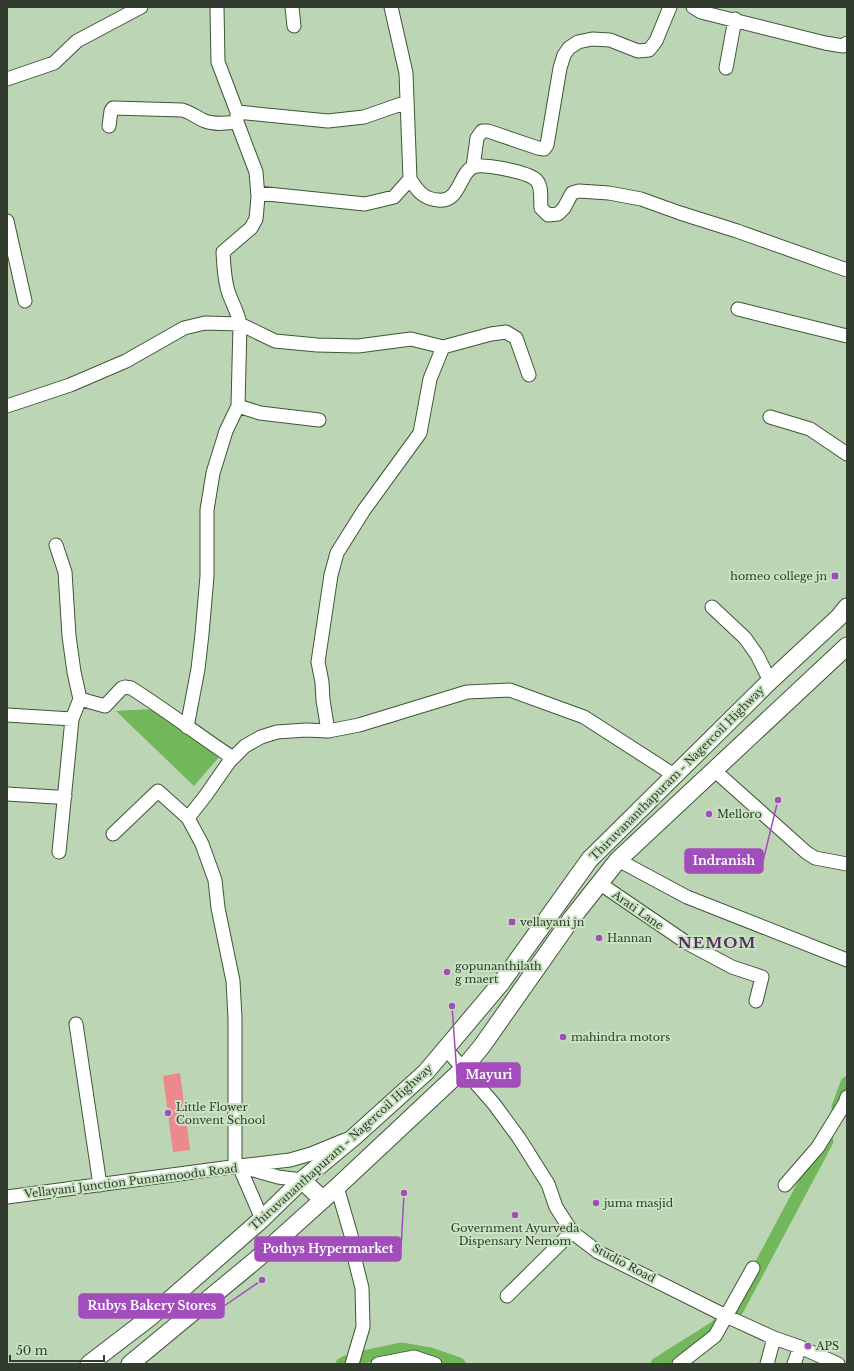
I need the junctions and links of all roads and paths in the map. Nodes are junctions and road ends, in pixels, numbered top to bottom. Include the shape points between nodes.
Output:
1 (141, 7) edge
2 (217, 7) edge
3 (292, 7) edge
4 (391, 7) edge
5 (670, 7) edge
6 (693, 7) edge
7 (713, 11) edge
8 (735, 19) junction
9 (294, 26) dead end
10 (847, 43) edge
11 (726, 68) dead end
12 (7, 79) edge
13 (406, 102) junction
14 (237, 117) junction
15 (109, 126) dead end
16 (473, 167) junction
17 (410, 179) junction
18 (258, 193) junction
19 (7, 221) edge
20 (847, 270) edge
21 (25, 301) dead end
22 (738, 309) dead end
23 (240, 324) junction
24 (847, 336) edge
25 (443, 347) junction
26 (530, 375) dead end
27 (7, 406) edge
28 (238, 406) junction
29 (770, 417) dead end
30 (318, 420) dead end
31 (847, 454) edge
32 (56, 545) dead end
33 (712, 607) dead end
34 (847, 607) edge
35 (847, 646) edge
36 (770, 681) junction
37 (80, 699) junction
38 (7, 715) edge
39 (72, 719) junction
40 (187, 727) junction
41 (328, 731) junction
42 (233, 758) junction
43 (714, 770) junction
44 (674, 775) junction
45 (7, 794) edge
46 (65, 796) junction
47 (188, 818) junction
48 (113, 834) dead end
49 (59, 852) dead end
50 (618, 860) junction
51 (847, 864) edge
52 (599, 883) junction
53 (847, 960) edge
54 (756, 1001) dead end
55 (76, 1024) dead end
56 (446, 1049) junction
57 (463, 1069) junction
58 (847, 1097) edge
59 (354, 1137) junction
60 (237, 1166) junction
61 (302, 1180) junction
62 (100, 1185) junction
63 (785, 1185) dead end
64 (337, 1187) junction
65 (7, 1197) edge
66 (323, 1200) junction
67 (262, 1219) junction
68 (572, 1232) junction
69 (753, 1268) dead end
70 (507, 1296) dead end
71 (726, 1316) junction
72 (774, 1338) junction
73 (800, 1347) junction
74 (89, 1364) edge
75 (130, 1364) edge
76 (352, 1364) edge
77 (378, 1364) edge
78 (435, 1364) edge
79 (679, 1364) edge
80 (767, 1364) edge
81 (794, 1364) edge
82 (838, 1364) edge

1 - 12 street via 77,41 54,63
2 - 14 street via 218,62
3 - 9 street
4 - 13 street via 406,74
5 - 16 street via 656,41 649,50 638,51 610,40 592,39 578,42 569,48 560,68 544,149 488,131 482,132 477,138
6 - 7 street via 701,12
7 - 8 street
8 - 10 street via 826,43 843,46
8 - 11 street
13 - 14 street via 364,117 328,121
13 - 17 street
14 - 15 street via 215,124 182,110 113,108
14 - 18 street via 256,172
16 - 17 street via 450,198 441,201 419,193
16 - 20 street via 488,166 522,172 536,179 540,185 541,208 548,215 558,214 572,193 578,191 622,195 651,202
17 - 18 street via 394,197 365,204
18 - 23 street via 256,219 251,228 223,252 226,284
19 - 21 street
22 - 24 street
23 - 25 street via 282,342 358,346 411,339
23 - 27 street via 205,323 184,328 126,361 70,385
23 - 28 street
25 - 26 street via 506,332 516,338
25 - 41 street via 430,379 420,432 364,510 337,553 330,575 318,662
28 - 30 street via 260,413
28 - 40 street via 226,431 213,473 207,510 207,576 198,669
29 - 31 street via 810,429
32 - 37 street via 65,572 69,636
33 - 36 street via 745,638
34 - 36 main road, Thiruvananthapuram - Nagercoil Highway
35 - 43 main road, Thiruvananthapuram - Nagercoil Highway
36 - 44 main road, Thiruvananthapuram - Nagercoil Highway
37 - 39 street
37 - 40 street via 104,706 122,688 131,688
38 - 39 street
39 - 46 street
40 - 42 street
41 - 42 street via 277,732 245,746
41 - 44 street via 359,725 467,692 510,690 584,717
42 - 47 street
43 - 50 main road, Thiruvananthapuram - Nagercoil Highway
43 - 51 street via 807,853 815,858
44 - 56 main road, Thiruvananthapuram - Nagercoil Highway via 590,859 502,983
45 - 46 street
46 - 49 street
47 - 48 street via 158,791
47 - 60 street via 202,844 215,880 233,981
50 - 52 main road, Thiruvananthapuram - Nagercoil Highway
50 - 53 street via 687,897
52 - 54 street, Arati Lane via 687,943 732,967 762,977
52 - 57 main road, Thiruvananthapuram - Nagercoil Highway
55 - 62 street
56 - 57 street, Studio Road
56 - 59 main road, Thiruvananthapuram - Nagercoil Highway via 426,1072
57 - 64 main road, Thiruvananthapuram - Nagercoil Highway
57 - 68 street, Studio Road via 494,1104 519,1138 548,1184 556,1207
58 - 63 street via 818,1147
59 - 60 street via 290,1160
59 - 61 main road, Thiruvananthapuram - Nagercoil Highway
60 - 61 street, Vellayani Junction Punnamoodu Road via 278,1177
60 - 62 street, Vellayani Junction Punnamoodu Road
60 - 67 street
61 - 66 main road
61 - 67 main road, Thiruvananthapuram - Nagercoil Highway
62 - 65 street, Vellayani Junction Punnamoodu Road
64 - 66 main road, Thiruvananthapuram - Nagercoil Highway
64 - 76 street via 351,1235 362,1288 363,1327
66 - 75 main road, Thiruvananthapuram - Nagercoil Highway via 257,1260
67 - 74 main road, Thiruvananthapuram - Nagercoil Highway via 149,1318
68 - 70 street
68 - 71 street, Studio Road via 598,1252
69 - 71 street
71 - 72 street, Studio Road
71 - 79 street via 715,1336
72 - 73 street, Studio Road
72 - 80 street
73 - 81 street
73 - 82 street, Studio Road
77 - 78 street via 414,1357

